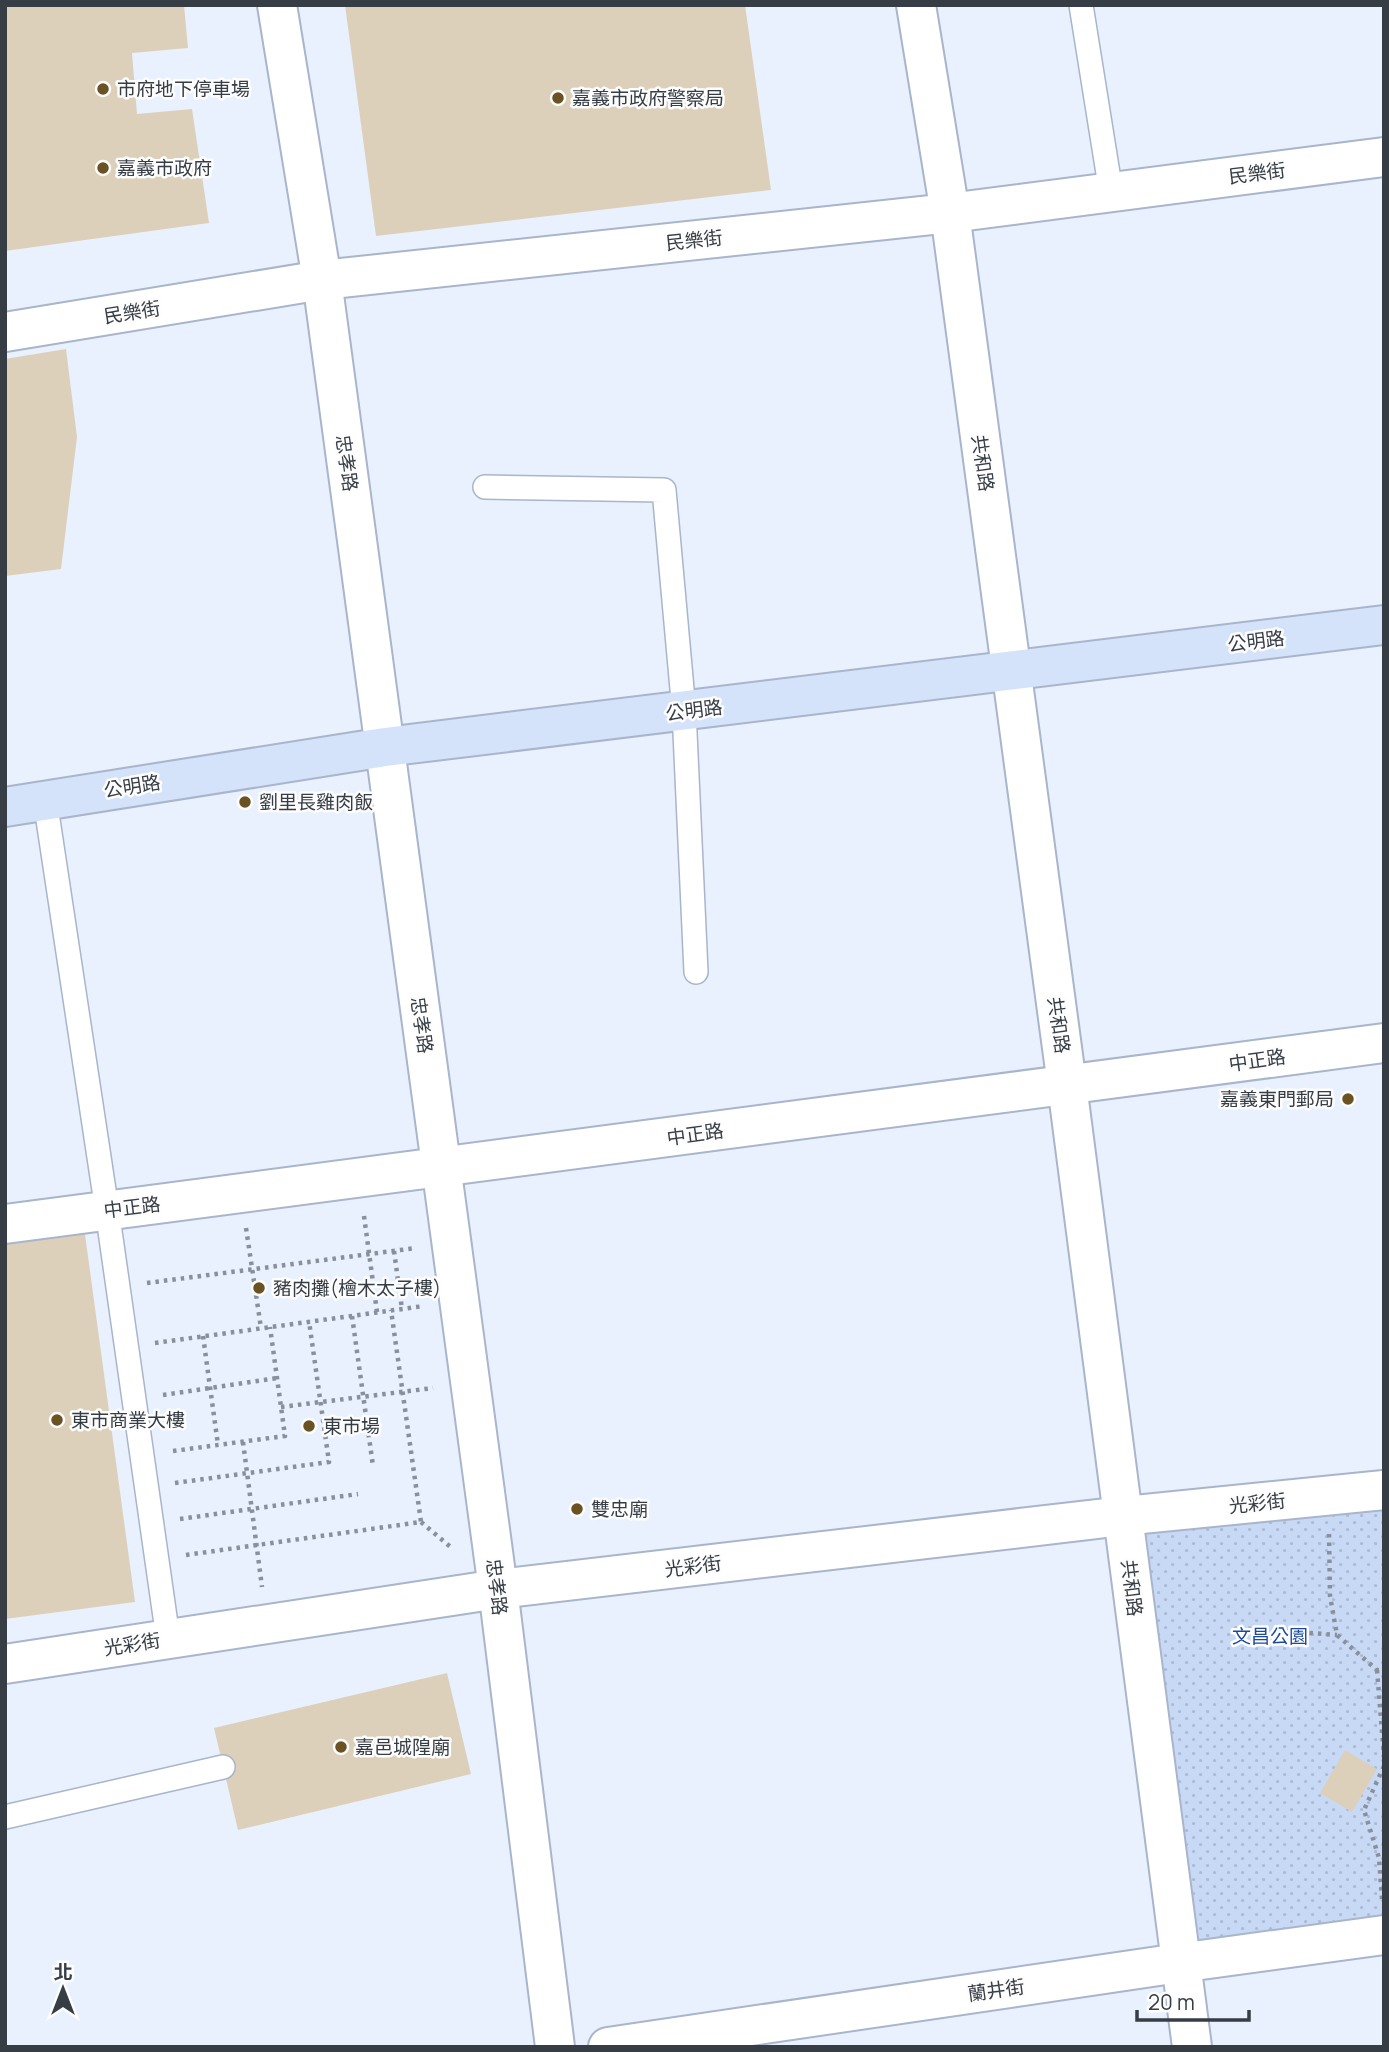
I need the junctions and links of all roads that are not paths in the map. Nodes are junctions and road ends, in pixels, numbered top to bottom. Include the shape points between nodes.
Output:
1 (278, 5) edge
2 (916, 5) edge
3 (1081, 5) edge
4 (1384, 157) edge
5 (1111, 192) junction
6 (950, 213) junction
7 (322, 280) junction
8 (5, 332) edge
9 (485, 487) dead end
10 (1384, 625) edge
11 (1012, 672) junction
12 (684, 711) junction
13 (385, 747) junction
14 (45, 800) junction
15 (5, 807) edge
16 (696, 972) dead end
17 (1384, 1043) edge
18 (1067, 1085) junction
19 (441, 1168) junction
20 (107, 1210) junction
21 (5, 1224) edge
22 (1384, 1490) edge
23 (1123, 1516) junction
24 (498, 1589) junction
25 (168, 1639) junction
26 (5, 1664) edge
27 (223, 1767) dead end
28 (5, 1817) edge
29 (1384, 1936) edge
30 (1179, 1963) junction
31 (555, 2047) edge
32 (608, 2047) edge
33 (1192, 2047) edge

1 - 7 street, 忠孝路
2 - 6 street, 共和路
3 - 5 lane
4 - 5 street, 民樂街
5 - 6 street, 民樂街
6 - 7 street, 民樂街
6 - 11 street, 共和路
7 - 8 street, 民樂街
7 - 13 street, 忠孝路
9 - 12 lane via 664,490
10 - 11 street, 公明路
11 - 12 street, 公明路
11 - 18 street, 共和路
12 - 13 street, 公明路
12 - 16 lane
13 - 14 street, 公明路
13 - 19 street, 忠孝路
14 - 15 street, 公明路
14 - 20 lane
17 - 18 street, 中正路
18 - 19 street, 中正路
18 - 23 street, 共和路
19 - 20 street, 中正路
19 - 24 street, 忠孝路
20 - 21 street, 中正路
20 - 25 lane
22 - 23 street, 光彩街
23 - 24 street, 光彩街
23 - 30 street, 共和路
24 - 25 street, 光彩街
24 - 31 street, 忠孝路
25 - 26 street, 光彩街
27 - 28 lane
29 - 30 street, 蘭井街
30 - 32 street, 蘭井街
30 - 33 street, 共和路

